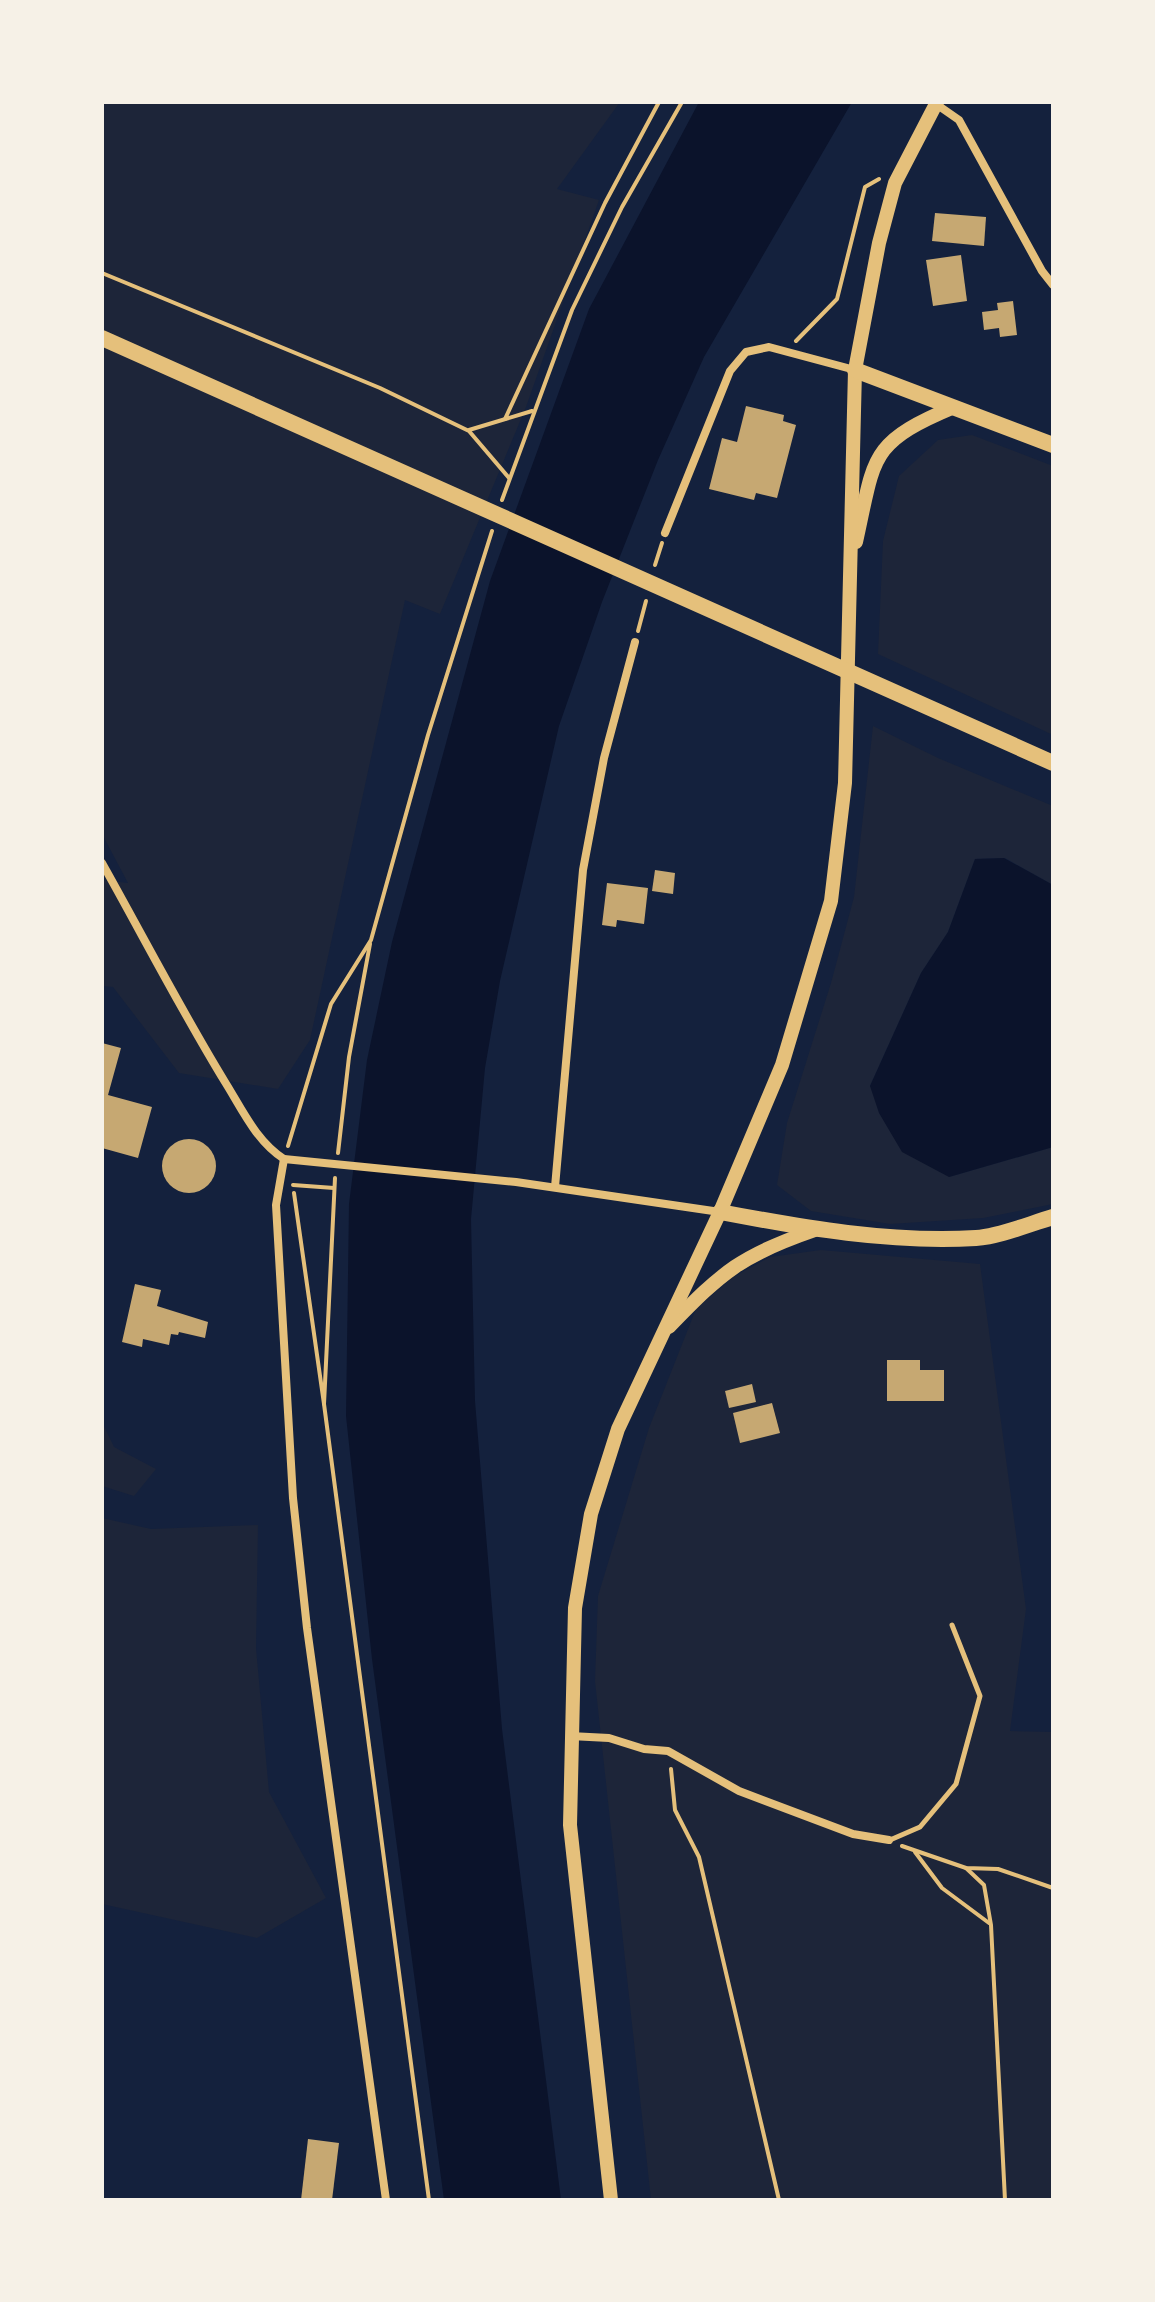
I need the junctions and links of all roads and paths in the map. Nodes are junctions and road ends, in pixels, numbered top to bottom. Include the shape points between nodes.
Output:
1 (659, 102) edge
2 (682, 102) edge
3 (936, 103) edge
4 (895, 183) junction
5 (102, 273) edge
6 (1053, 285) edge
7 (102, 338) edge
8 (785, 350) junction
9 (855, 370) junction
10 (954, 407) junction
11 (532, 411) junction
12 (505, 419) junction
13 (469, 431) junction
14 (1053, 445) edge
15 (509, 478) junction
16 (500, 505) dead end
17 (488, 514) junction
18 (665, 533) dead end
19 (848, 573) junction
20 (635, 642) dead end
21 (1053, 763) edge
22 (102, 863) edge
23 (371, 940) junction
24 (337, 1157) dead end
25 (284, 1159) junction
26 (335, 1172) dead end
27 (293, 1185) junction
28 (555, 1187) junction
29 (335, 1188) junction
30 (720, 1212) junction
31 (1053, 1217) edge
32 (815, 1230) junction
33 (658, 1339) junction
34 (324, 1404) junction
35 (952, 1625) dead end
36 (569, 1736) junction
37 (668, 1751) junction
38 (889, 1840) junction
39 (914, 1852) junction
40 (966, 1868) junction
41 (1053, 1888) edge
42 (991, 1925) junction
43 (386, 2200) edge
44 (429, 2200) edge
45 (611, 2200) edge
46 (779, 2200) edge
47 (1005, 2200) edge

1 - 12 path via 605,203
2 - 11 path via 572,310
3 - 4 main road
3 - 6 street via 959,120
4 - 8 path via 874,179 865,187 837,299
4 - 9 main road
5 - 13 path via 380,388
7 - 17 main road
8 - 9 street
8 - 18 street via 746,352 730,371
9 - 10 main road
9 - 19 main road
10 - 14 main road
10 - 19 main road via 916,423 880,452
11 - 12 path
11 - 15 path
12 - 13 path
13 - 15 path
15 - 16 path
17 - 21 main road
17 - 23 path
19 - 30 main road via 845,783 831,901 782,1065
20 - 28 street via 604,758 583,870
22 - 25 street via 175,1001 254,1130
23 - 24 path
23 - 25 path via 331,1004
25 - 27 path
25 - 28 street
25 - 43 street via 276,1205 293,1498 325,1776
26 - 29 path
27 - 29 path
27 - 34 path
28 - 30 street
29 - 34 path
30 - 32 main road
30 - 33 main road
31 - 32 main road via 979,1238
32 - 33 main road via 761,1249 733,1266
33 - 36 main road via 618,1429 591,1514 575,1608
34 - 44 path
35 - 38 lane via 980,1696 956,1784 920,1827
36 - 37 street via 609,1738
36 - 45 main road via 570,1825
37 - 38 street via 739,1791 853,1834
37 - 46 path via 675,1810 699,1857
38 - 39 path
39 - 40 path
39 - 42 path via 942,1888
40 - 41 path via 998,1869
40 - 42 path via 984,1885
42 - 47 path

